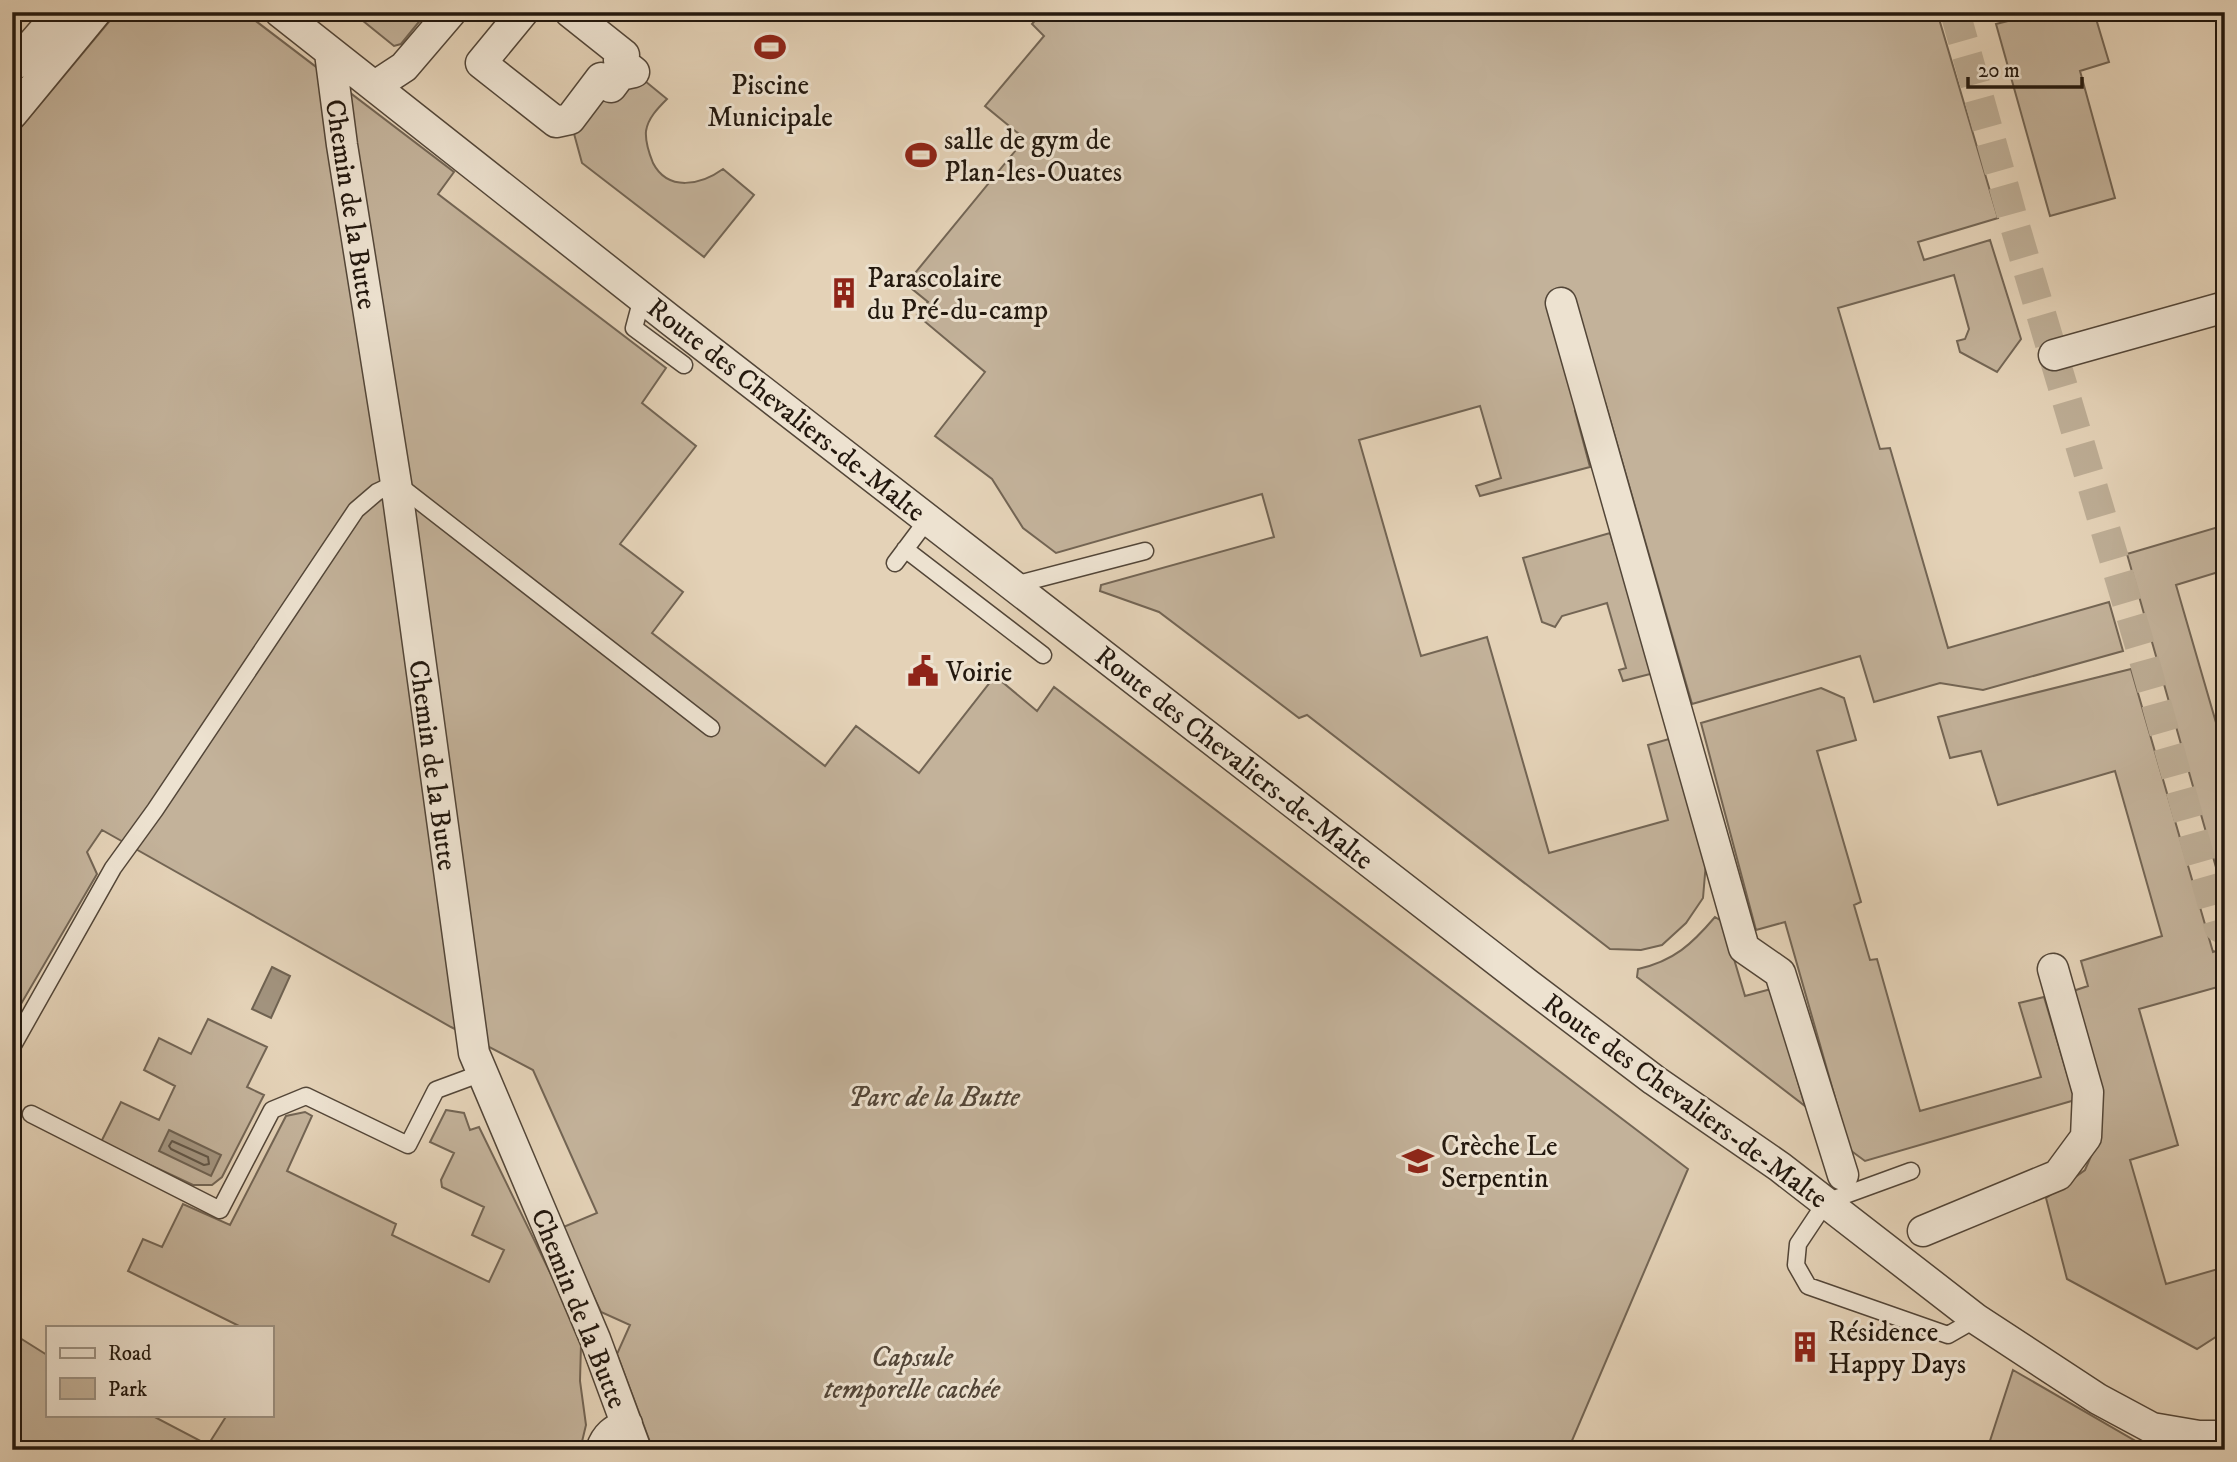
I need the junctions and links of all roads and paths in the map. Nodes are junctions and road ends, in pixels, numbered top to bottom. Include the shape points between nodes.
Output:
1 (60, 12) edge
2 (96, 12) edge
3 (280, 12) edge
4 (451, 12) edge
5 (523, 12) edge
6 (570, 12) edge
7 (330, 53) junction
8 (12, 61) edge
9 (375, 86) junction
10 (12, 114) edge
11 (642, 298) junction
12 (1561, 303) dead end
13 (2225, 307) edge
14 (2054, 355) dead end
15 (684, 365) dead end
16 (396, 483) junction
17 (928, 519) junction
18 (905, 549) junction
19 (1145, 551) dead end
20 (895, 563) dead end
21 (1014, 585) junction
22 (1044, 656) dead end
23 (711, 728) dead end
24 (2053, 969) dead end
25 (12, 1047) edge
26 (482, 1073) junction
27 (32, 1115) dead end
28 (1912, 1171) dead end
29 (1843, 1175) dead end
30 (1826, 1202) junction
31 (1923, 1231) dead end
32 (1976, 1319) junction
33 (2225, 1436) edge
34 (632, 1437) edge
35 (601, 1450) edge

1 - 8 street via 15,64
2 - 10 street
3 - 7 street, Route des Chevaliers-de-Malte
4 - 9 street via 404,67
5 - 6 street via 481,63 556,122 570,119 601,78 611,87 620,75 634,72 619,60 624,55
7 - 9 street, Route des Chevaliers-de-Malte
7 - 16 street, Chemin de la Butte
9 - 11 street, Route des Chevaliers-de-Malte
11 - 15 lane via 634,328
11 - 17 street, Route des Chevaliers-de-Malte
12 - 29 street via 1744,948 1780,973
13 - 14 street
16 - 23 lane
16 - 25 lane via 356,510 113,868
16 - 26 street, Chemin de la Butte via 474,1053
17 - 18 lane
17 - 21 street, Route des Chevaliers-de-Malte
18 - 20 lane
18 - 22 lane
19 - 21 lane
21 - 30 street, Route des Chevaliers-de-Malte via 1601,1040
24 - 31 street via 2088,1092 2086,1137 2058,1175
26 - 27 lane via 436,1090 408,1145 306,1097 272,1110 220,1210
26 - 34 street, Chemin de la Butte
28 - 30 lane
30 - 32 street, Route des Chevaliers-de-Malte
30 - 32 lane via 1798,1244 1797,1265 1808,1286 1948,1335
32 - 33 street, Route des Chevaliers-de-Malte via 2098,1399 2152,1428
34 - 35 street via 613,1430

